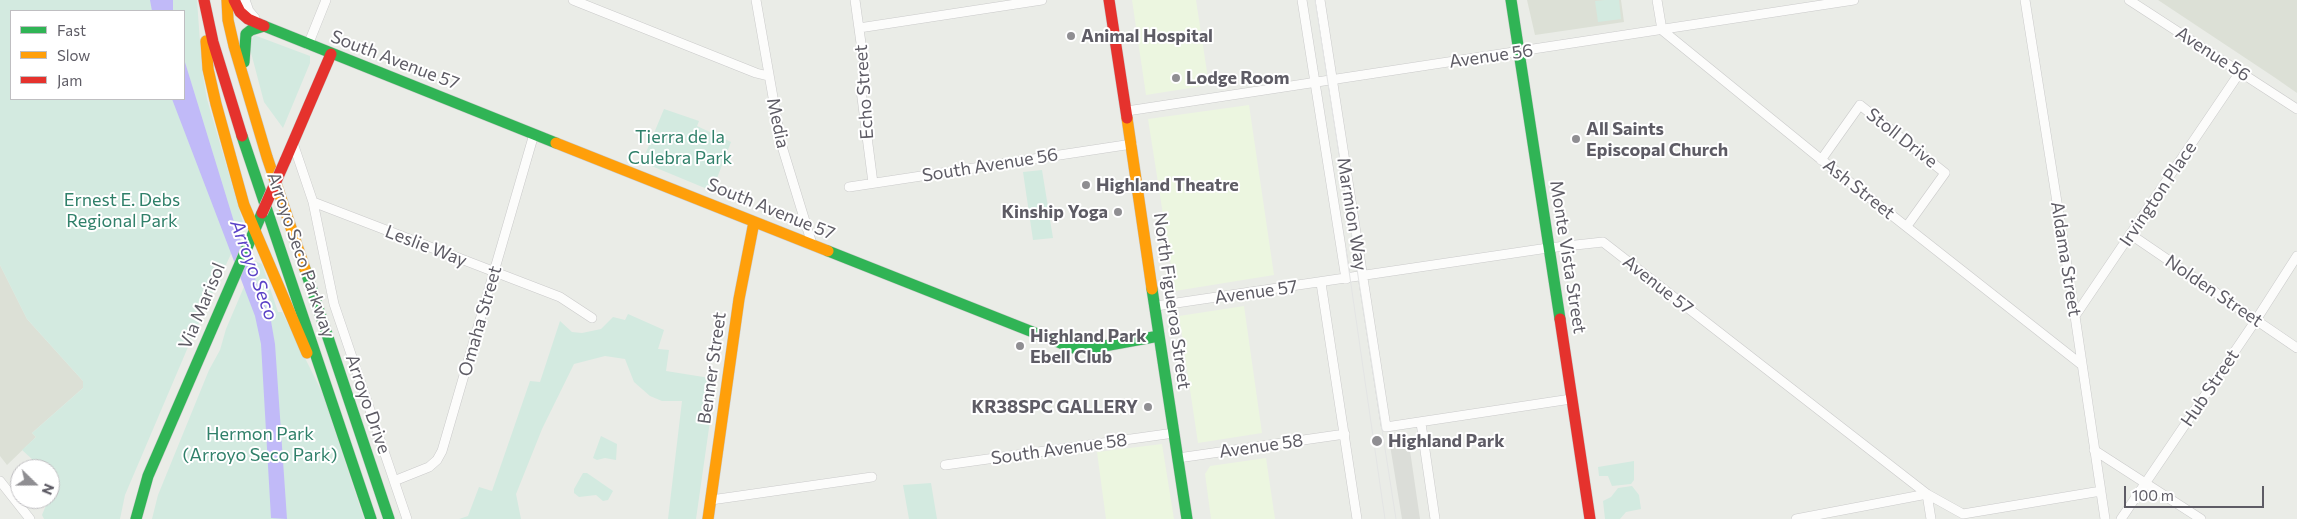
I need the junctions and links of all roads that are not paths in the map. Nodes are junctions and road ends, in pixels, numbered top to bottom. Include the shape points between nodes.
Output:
1 (204, 0) edge
2 (226, 0) edge
3 (234, 0) edge
4 (245, 0) edge
5 (326, 0) edge
6 (573, 0) edge
7 (756, 0) edge
8 (855, 0) edge
9 (1042, 0) edge
10 (1110, 0) edge
11 (1302, 0) edge
12 (1320, 0) edge
13 (1511, 0) edge
14 (1657, 0) edge
15 (1854, 0) edge
16 (2025, 0) edge
17 (2129, 0) edge
18 (264, 26) junction
19 (859, 28) junction
20 (1662, 30) junction
21 (308, 45) junction
22 (1519, 52) junction
23 (331, 54) junction
24 (2240, 72) junction
25 (768, 76) junction
26 (244, 79) junction
27 (1331, 79) junction
28 (1316, 82) junction
29 (2297, 109) edge
30 (1127, 111) junction
31 (534, 134) junction
32 (293, 143) junction
33 (1132, 144) junction
34 (1821, 160) junction
35 (874, 184) junction
36 (849, 187) dead end
37 (313, 202) junction
38 (754, 222) junction
39 (1907, 226) junction
40 (254, 230) junction
41 (2130, 234) junction
42 (812, 244) junction
43 (1548, 248) junction
44 (2297, 256) edge
45 (494, 272) junction
46 (1362, 277) junction
47 (1346, 279) junction
48 (1321, 283) junction
49 (1156, 306) junction
50 (2075, 316) junction
51 (592, 318) dead end
52 (2256, 320) junction
53 (1159, 336) junction
54 (2297, 348) edge
55 (2082, 365) junction
56 (326, 385) junction
57 (1571, 399) junction
58 (1421, 423) junction
59 (1174, 433) junction
60 (1345, 434) junction
61 (2094, 450) junction
62 (1178, 458) junction
63 (945, 465) dead end
64 (872, 477) dead end
65 (0, 481) edge
66 (394, 481) junction
67 (2146, 483) junction
68 (2101, 491) junction
69 (1927, 494) junction
70 (711, 500) junction
71 (1839, 515) edge
72 (30, 519) edge
73 (136, 519) edge
74 (371, 519) edge
75 (389, 519) edge
76 (407, 519) edge
77 (708, 519) edge
78 (1187, 519) edge
79 (1357, 519) edge
80 (1435, 519) edge
81 (1590, 519) edge
82 (1796, 519) edge
83 (1931, 519) edge
84 (2105, 519) edge
85 (2120, 519) edge
86 (2201, 519) edge

1 - 40 main road via 208,69 244,205
1 - 56 main road, Arroyo Seco Parkway via 227,91
2 - 26 main road, Arroyo Seco Parkway
3 - 18 main road, South Avenue 57 via 248,19
4 - 18 street via 249,11
5 - 21 street
6 - 25 street
7 - 25 street, Media
8 - 19 street, Echo Street
9 - 19 street
10 - 30 main road, North Figueroa Street
11 - 28 street, Marmion Way
12 - 27 street, Marmion Way
13 - 22 main road, Monte Vista Street
14 - 20 street
15 - 20 street, Avenue 56
16 - 50 street, Aldama Street
17 - 24 street, Avenue 56
18 - 21 main road, South Avenue 57
18 - 26 main road via 246,34
19 - 35 street, Echo Street via 866,72 860,90
20 - 22 street, Avenue 56
20 - 34 street, Ash Street
21 - 23 main road, South Avenue 57
22 - 27 street, Avenue 56
22 - 43 main road, Monte Vista Street
23 - 31 main road, South Avenue 57
23 - 32 main road, Via Marisol
24 - 29 street, Avenue 56
24 - 41 street, Irvington Place
25 - 42 street, Media via 781,143
26 - 75 main road, Arroyo Seco Parkway via 266,157
27 - 28 street, Avenue 56
27 - 46 street, Marmion Way
28 - 30 street, Avenue 56
28 - 47 street, Marmion Way
30 - 33 main road, North Figueroa Street
31 - 38 main road, South Avenue 57
31 - 45 street, Omaha Street
32 - 37 street, Arroyo Drive
32 - 40 main road, Via Marisol, bridge
33 - 35 street, South Avenue 56
33 - 49 main road, North Figueroa Street
34 - 39 street, Ash Street
34 - 39 street, Stoll Drive via 1860,105 1945,173
35 - 36 street, South Avenue 56
37 - 45 street, Leslie Way
37 - 66 street, Arroyo Drive via 334,304
38 - 42 main road, South Avenue 57
38 - 70 main road, Benner Street via 739,299
39 - 55 street, Ash Street
40 - 56 main road via 312,365
40 - 73 main road, Via Marisol via 148,476
41 - 50 street, Irvington Place
41 - 52 street, Nolden Street
42 - 53 main road, South Avenue 57 via 1073,348 1093,348
43 - 46 street, Avenue 57
43 - 57 main road, Monte Vista Street
43 - 69 street, Avenue 57 via 1603,242
44 - 52 street, Hub Street
45 - 51 street, Leslie Way via 560,297
45 - 66 street, Omaha Street via 442,451 429,467
46 - 47 street, Avenue 57
46 - 58 street, Marmion Way via 1386,427
47 - 48 street, Avenue 57
48 - 49 street, Avenue 57
48 - 60 street
49 - 53 main road, North Figueroa Street
50 - 55 street, Aldama Street
52 - 54 street, Nolden Street
52 - 67 street, Hub Street
53 - 59 main road, North Figueroa Street
55 - 61 street, Aldama Street
56 - 74 main road, Arroyo Seco Parkway
57 - 58 street
57 - 81 main road, Monte Vista Street
58 - 80 street
59 - 62 main road, North Figueroa Street
59 - 63 street, South Avenue 58
60 - 62 street, Avenue 58
60 - 79 street
61 - 67 street
61 - 68 street, Aldama Street
62 - 78 main road, North Figueroa Street
64 - 70 street
65 - 72 street
66 - 76 street, Arroyo Drive
67 - 85 street, Hub Street
67 - 86 street
68 - 69 street, Avenue 57 via 1964,514
68 - 84 street, Aldama Street
69 - 71 street
69 - 83 street
70 - 77 main road, Benner Street
71 - 82 street

